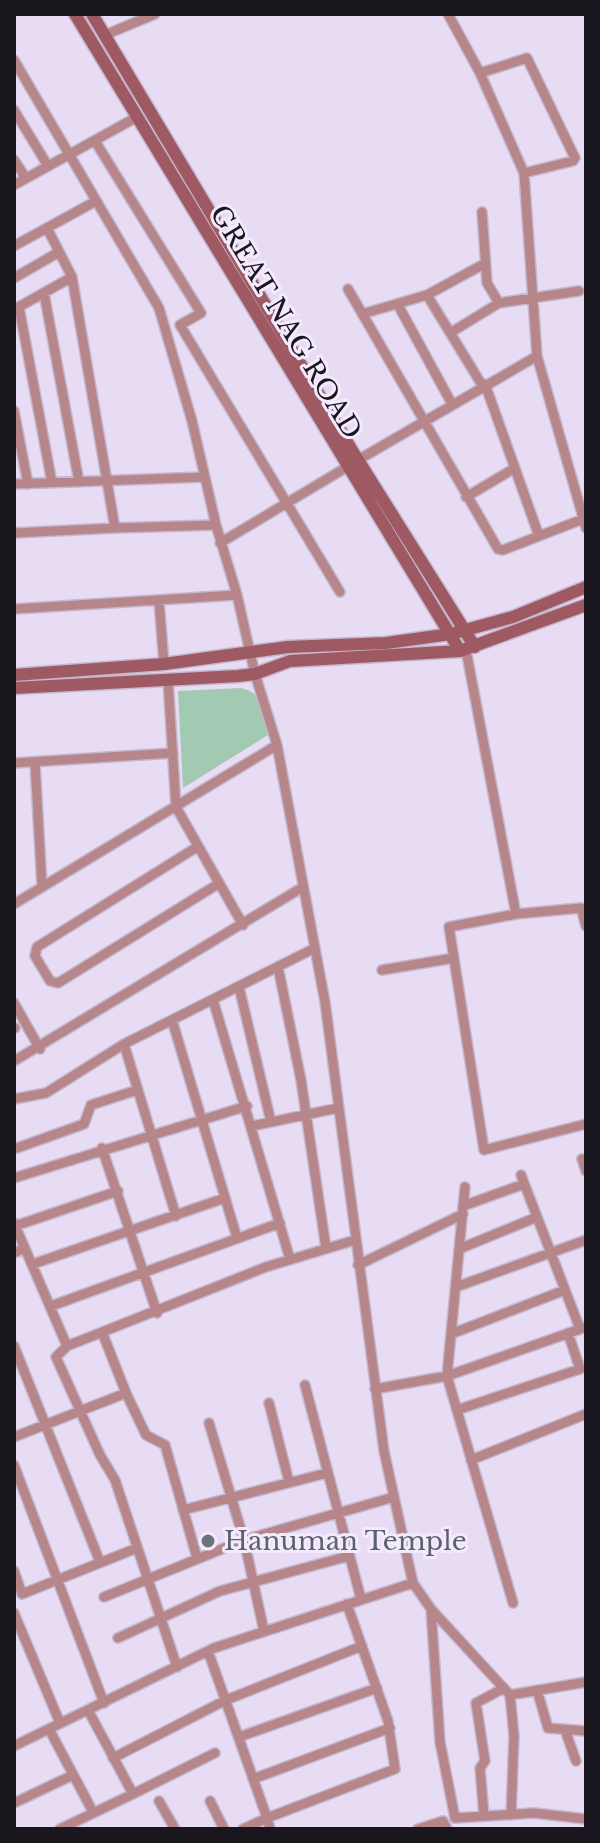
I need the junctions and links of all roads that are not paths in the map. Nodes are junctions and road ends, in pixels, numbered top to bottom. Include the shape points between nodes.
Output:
1 (75, 14) edge
2 (92, 14) edge
3 (155, 14) edge
4 (448, 14) edge
5 (105, 35) junction
6 (14, 60) edge
7 (480, 73) junction
8 (14, 110) edge
9 (143, 114) junction
10 (95, 141) junction
11 (70, 155) junction
12 (14, 160) edge
13 (48, 166) junction
14 (524, 173) junction
15 (26, 178) junction
16 (14, 185) edge
17 (96, 201) junction
18 (482, 212) dead end
19 (47, 228) junction
20 (14, 246) edge
21 (59, 252) junction
22 (484, 264) junction
23 (72, 277) junction
24 (14, 278) edge
25 (348, 289) dead end
26 (579, 291) dead end
27 (44, 293) junction
28 (427, 295) junction
29 (534, 297) junction
30 (499, 303) junction
31 (398, 305) junction
32 (16, 308) edge
33 (362, 314) junction
34 (180, 325) junction
35 (168, 330) junction
36 (450, 333) junction
37 (537, 356) junction
38 (484, 384) junction
39 (452, 404) junction
40 (14, 411) edge
41 (422, 422) junction
42 (353, 464) junction
43 (515, 468) junction
44 (205, 477) junction
45 (79, 482) junction
46 (108, 482) junction
47 (52, 483) junction
48 (14, 484) edge
49 (28, 484) junction
50 (466, 497) junction
51 (285, 502) junction
52 (584, 523) edge
53 (216, 525) junction
54 (115, 528) junction
55 (14, 533) edge
56 (539, 536) junction
57 (220, 543) junction
58 (586, 587) edge
59 (340, 592) dead end
60 (237, 595) junction
61 (159, 601) junction
62 (586, 605) edge
63 (14, 609) edge
64 (467, 631) junction
65 (451, 634) junction
66 (467, 649) junction
67 (252, 653) junction
68 (164, 664) junction
69 (255, 674) junction
70 (14, 675) edge
71 (168, 680) junction
72 (14, 688) edge
73 (277, 745) junction
74 (173, 753) junction
75 (14, 763) edge
76 (35, 763) junction
77 (176, 807) junction
78 (197, 847) junction
79 (218, 884) junction
80 (42, 887) junction
81 (303, 887) junction
82 (14, 904) edge
83 (516, 914) junction
84 (243, 925) junction
85 (586, 926) edge
86 (315, 948) junction
87 (454, 958) junction
88 (278, 967) junction
89 (382, 970) dead end
90 (239, 987) junction
91 (213, 1000) junction
92 (14, 1003) edge
93 (172, 1020) junction
94 (124, 1044) junction
95 (40, 1049) junction
96 (14, 1061) edge
97 (137, 1090) junction
98 (14, 1099) edge
99 (247, 1106) junction
100 (338, 1108) junction
101 (307, 1114) junction
102 (202, 1119) junction
103 (271, 1122) junction
104 (586, 1124) edge
105 (252, 1126) junction
106 (151, 1134) junction
107 (17, 1148) dead end
108 (102, 1148) junction
109 (582, 1159) dead end
110 (586, 1171) edge
111 (14, 1178) edge
112 (465, 1187) dead end
113 (118, 1191) junction
114 (225, 1198) junction
115 (463, 1210) junction
116 (176, 1216) junction
117 (537, 1217) junction
118 (280, 1223) junction
119 (15, 1225) edge
120 (132, 1232) junction
121 (237, 1238) junction
122 (355, 1240) junction
123 (586, 1240) edge
124 (25, 1248) junction
125 (326, 1248) junction
126 (459, 1249) junction
127 (14, 1253) edge
128 (551, 1253) junction
129 (290, 1259) junction
130 (33, 1264) junction
131 (358, 1265) junction
132 (143, 1273) junction
133 (456, 1287) junction
134 (565, 1290) junction
135 (51, 1306) junction
136 (157, 1313) junction
137 (583, 1328) edge
138 (102, 1332) junction
139 (568, 1333) junction
140 (451, 1334) junction
141 (14, 1346) edge
142 (67, 1346) junction
143 (447, 1376) junction
144 (305, 1385) dead end
145 (375, 1389) junction
146 (126, 1393) junction
147 (269, 1403) dead end
148 (80, 1410) junction
149 (457, 1410) junction
150 (586, 1414) edge
151 (47, 1422) junction
152 (209, 1423) dead end
153 (14, 1437) edge
154 (471, 1460) junction
155 (14, 1465) edge
156 (327, 1473) junction
157 (289, 1482) junction
158 (394, 1497) junction
159 (229, 1498) junction
160 (183, 1510) junction
161 (338, 1513) junction
162 (244, 1540) junction
163 (137, 1548) junction
164 (349, 1556) junction
165 (197, 1558) junction
166 (100, 1562) junction
167 (14, 1571) edge
168 (145, 1578) junction
169 (57, 1580) junction
170 (251, 1583) junction
171 (413, 1583) junction
172 (104, 1597) dead end
173 (361, 1599) junction
174 (513, 1603) dead end
175 (347, 1604) junction
176 (431, 1609) junction
177 (14, 1613) edge
178 (158, 1619) junction
179 (264, 1631) junction
180 (118, 1638) dead end
181 (362, 1646) junction
182 (208, 1651) junction
183 (177, 1667) junction
184 (586, 1682) edge
185 (377, 1688) junction
186 (537, 1690) junction
187 (507, 1691) junction
188 (226, 1700) junction
189 (104, 1703) junction
190 (88, 1710) junction
191 (60, 1723) junction
192 (390, 1728) junction
193 (49, 1729) junction
194 (565, 1730) junction
195 (586, 1731) edge
196 (239, 1737) junction
197 (14, 1746) edge
198 (215, 1753) dead end
199 (113, 1758) junction
200 (576, 1761) dead end
201 (73, 1775) junction
202 (253, 1779) junction
203 (133, 1794) junction
204 (159, 1801) dead end
205 (210, 1801) dead end
206 (14, 1803) edge
207 (93, 1812) junction
208 (511, 1815) junction
209 (484, 1816) junction
210 (267, 1818) junction
211 (455, 1818) junction
212 (586, 1819) edge
213 (445, 1825) edge
214 (60, 1829) edge
215 (175, 1829) edge
216 (224, 1829) edge
217 (243, 1829) edge
218 (270, 1829) edge
219 (418, 1829) edge

1 - 9 main road, GREAT NAG ROAD
2 - 5 main road, GREAT NAG ROAD
3 - 5 street
4 - 7 street
5 - 9 main road, GREAT NAG ROAD
6 - 11 street
7 - 14 street
7 - 14 street via 527,58 575,158
8 - 13 street
9 - 10 street
9 - 42 main road, GREAT NAG ROAD
10 - 11 street
10 - 34 street via 201,313
11 - 13 street
11 - 17 street
12 - 15 street
13 - 15 street
14 - 29 street
15 - 16 street
17 - 19 street
17 - 35 street
18 - 22 street
19 - 20 street
19 - 21 street
21 - 23 street
21 - 24 street
22 - 28 street
22 - 30 street via 487,283
23 - 27 street
23 - 46 street
25 - 33 street
26 - 29 street
27 - 32 street
27 - 45 street
28 - 31 street
28 - 36 street
29 - 30 street
29 - 37 street
30 - 36 street
31 - 33 street
31 - 39 street
32 - 47 street
33 - 41 street
34 - 35 street
34 - 51 street
35 - 44 street
36 - 38 street
37 - 38 street
37 - 52 street
38 - 39 street
38 - 43 street
39 - 41 street
40 - 49 street
41 - 42 street
41 - 50 street
42 - 51 street
42 - 64 main road, GREAT NAG ROAD
42 - 65 main road, GREAT NAG ROAD
43 - 50 street
43 - 56 street
44 - 46 street
44 - 53 street
45 - 46 street
45 - 47 street
46 - 54 street
47 - 49 street
48 - 49 street
50 - 56 street via 498,549
51 - 57 street
51 - 59 street
52 - 56 street
53 - 54 street
53 - 57 street
54 - 55 street
57 - 60 street
58 - 64 main road
60 - 61 street
60 - 67 street
61 - 63 street
61 - 68 street
62 - 66 main road
64 - 65 main road
64 - 66 main road, GREAT NAG ROAD
65 - 66 main road, GREAT NAG ROAD
65 - 67 main road
66 - 69 main road via 290,661
66 - 83 street
67 - 68 main road
67 - 69 street
68 - 70 main road
69 - 71 main road
69 - 73 street
71 - 72 main road
71 - 74 street
73 - 77 street
73 - 81 street
74 - 76 street
74 - 77 street
75 - 76 street
76 - 80 street
77 - 78 street
77 - 80 street
78 - 79 street
78 - 79 street via 37,947 35,956 50,981 58,983
79 - 84 street
80 - 82 street
81 - 84 street
81 - 86 street
83 - 85 street via 581,908
83 - 87 street via 449,927
84 - 95 street
86 - 88 street
86 - 100 street
87 - 89 street
87 - 104 street via 484,1150
88 - 90 street
88 - 101 street
90 - 91 street
90 - 103 street
91 - 93 street
91 - 99 street
92 - 95 street
93 - 94 street
93 - 102 street
94 - 97 street
94 - 98 street via 46,1093
95 - 96 street
97 - 106 street
97 - 107 street via 91,1105 84,1124
99 - 102 street
99 - 105 street
100 - 101 street
100 - 122 street
101 - 103 street
101 - 125 street
102 - 106 street
102 - 114 street
103 - 105 street
105 - 118 street
106 - 108 street
106 - 116 street
108 - 111 street
108 - 113 street
109 - 110 street
112 - 115 street
113 - 119 street
113 - 120 street
114 - 116 street
114 - 121 street
115 - 117 street via 522,1180
115 - 126 street
115 - 131 street
116 - 120 street
117 - 126 street
117 - 128 street
118 - 121 street
118 - 129 street
119 - 124 street
120 - 130 street
120 - 132 street
121 - 132 street
122 - 125 street
122 - 131 street
123 - 128 street
124 - 127 street
124 - 130 street
125 - 129 street
126 - 133 street
128 - 133 street
128 - 134 street
129 - 136 street
130 - 135 street
131 - 145 street
132 - 135 street
132 - 136 street
133 - 140 street
134 - 137 street
134 - 140 street
135 - 142 street
136 - 138 street
137 - 139 street
138 - 142 street
138 - 146 street
139 - 143 street
139 - 149 street via 580,1369
140 - 143 street
141 - 151 street
142 - 148 street via 56,1357
143 - 145 street
143 - 149 street
144 - 156 street
145 - 158 street
146 - 148 street
146 - 160 street via 146,1435 165,1445
147 - 157 street
148 - 151 street
148 - 163 street via 115,1480
149 - 154 street
150 - 154 street
151 - 153 street
151 - 166 street
152 - 159 street
154 - 174 street
155 - 169 street
156 - 157 street
156 - 161 street
157 - 159 street
158 - 161 street
158 - 171 street
159 - 160 street
159 - 162 street
160 - 165 street
161 - 162 street
161 - 164 street
162 - 165 street
162 - 170 street
163 - 166 street
163 - 168 street
164 - 170 street
164 - 173 street
165 - 168 street
166 - 169 street
167 - 169 street via 22,1594
168 - 172 street
168 - 178 street
169 - 189 street
170 - 178 street
170 - 179 street
171 - 173 street
171 - 176 street
173 - 175 street
175 - 179 street
175 - 181 street
176 - 187 street
176 - 211 street via 440,1742
177 - 191 street
178 - 180 street
178 - 183 street
179 - 182 street
181 - 185 street
181 - 188 street
182 - 183 street
182 - 188 street
183 - 189 street
184 - 186 street
185 - 192 street
185 - 196 street
186 - 187 street
186 - 194 street via 545,1724
187 - 208 street via 514,1736
187 - 209 street via 476,1703 485,1761 480,1768
188 - 196 street
188 - 199 street
189 - 190 street
190 - 191 street
190 - 199 street
191 - 193 street
192 - 202 street
192 - 210 street via 395,1769
193 - 197 street
193 - 201 street
194 - 195 street
194 - 200 street
196 - 202 street
198 - 203 street
199 - 203 street
201 - 206 street
201 - 207 street
202 - 210 street
203 - 207 street
204 - 215 street
205 - 216 street
207 - 214 street
208 - 209 street
208 - 212 street
209 - 211 street
210 - 217 street
210 - 218 street
211 - 213 street
213 - 219 street

